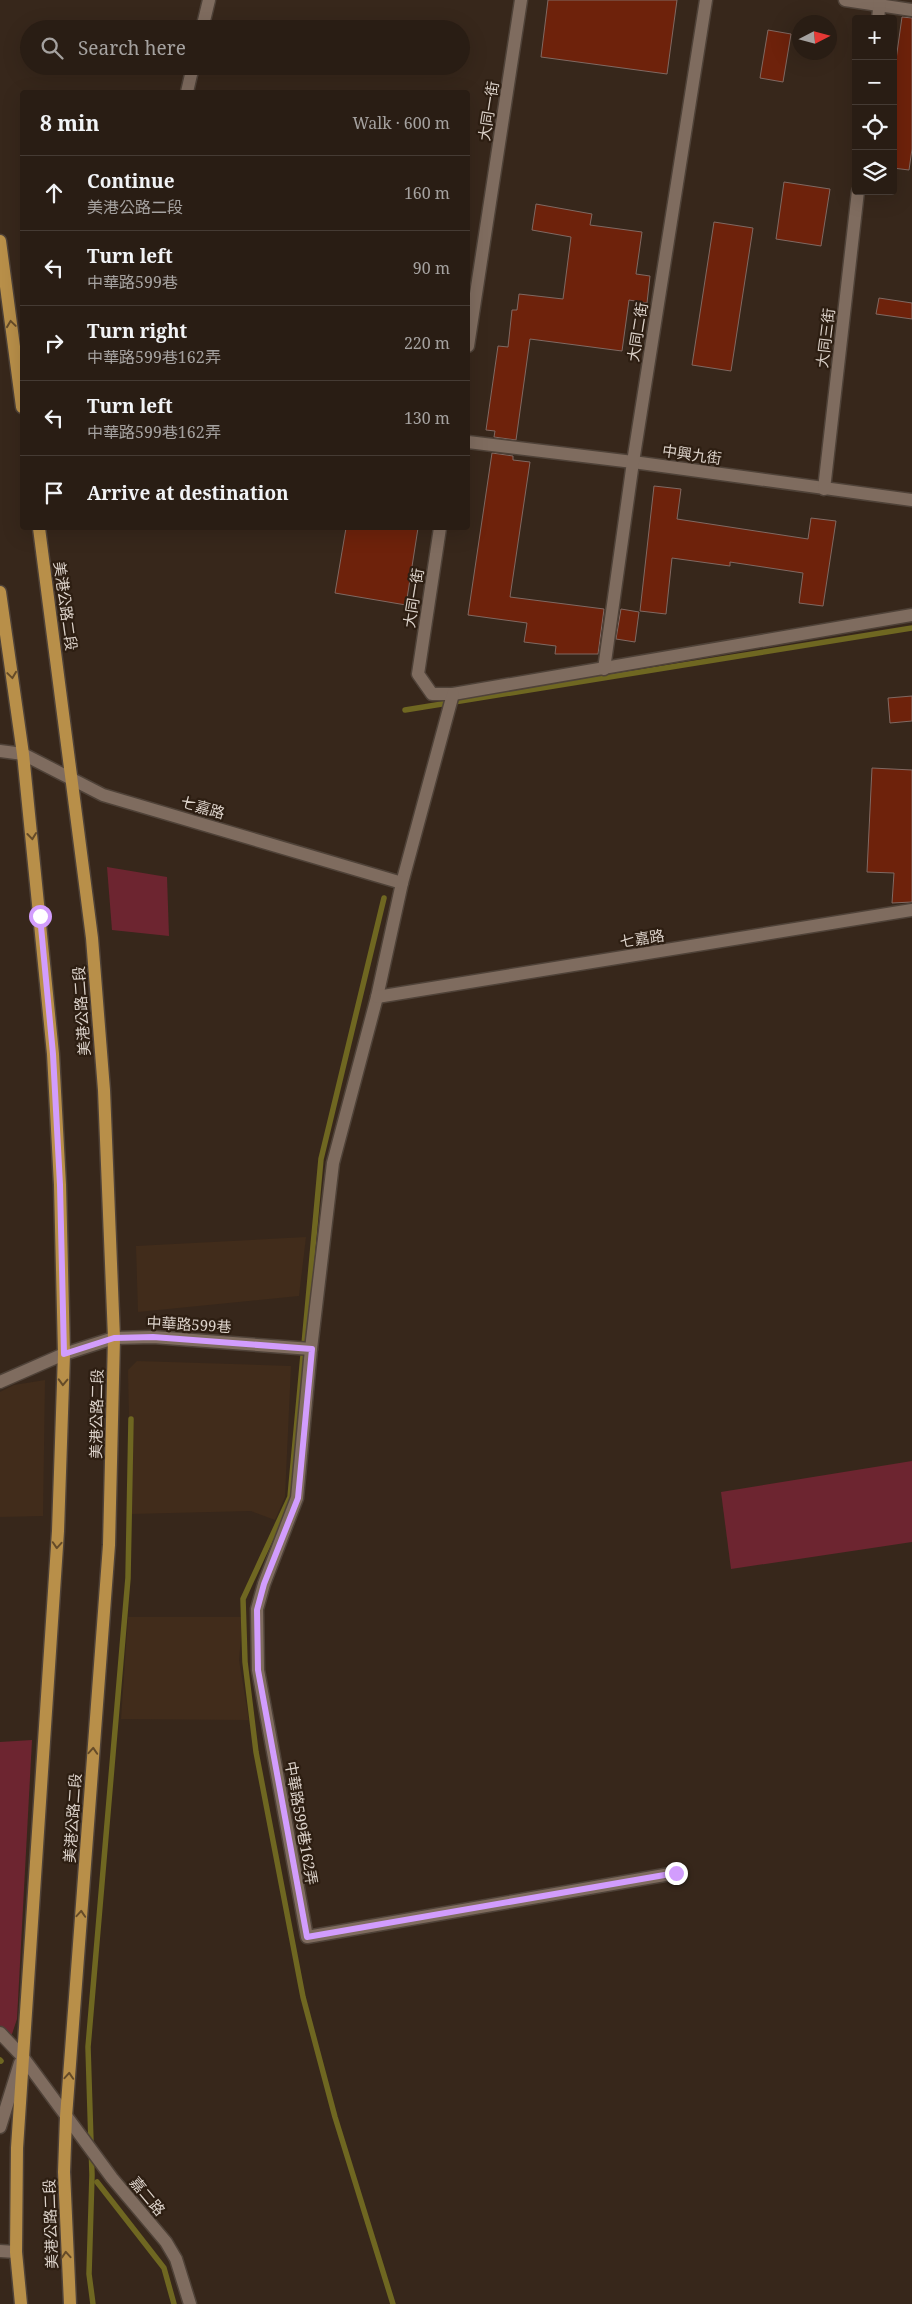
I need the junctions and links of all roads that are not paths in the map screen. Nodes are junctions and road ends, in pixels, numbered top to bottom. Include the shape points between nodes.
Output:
1 (209, 0) edge
2 (522, 0) edge
3 (706, 0) edge
4 (845, 0) edge
5 (880, 3) edge
6 (912, 10) edge
7 (204, 20) edge
8 (191, 75) edge
9 (187, 90) edge
10 (858, 195) edge
11 (0, 241) edge
12 (470, 333) edge
13 (20, 392) edge
14 (470, 442) edge
15 (633, 462) junction
16 (824, 490) junction
17 (912, 500) edge
18 (39, 530) edge
19 (440, 530) edge
20 (0, 592) edge
21 (912, 615) edge
22 (604, 669) junction
23 (453, 694) junction
24 (0, 751) edge
25 (23, 754) junction
26 (73, 780) junction
27 (402, 883) junction
28 (912, 910) edge
29 (377, 997) junction
30 (114, 1338) junction
31 (312, 1349) junction
32 (64, 1354) junction
33 (0, 1382) edge
34 (676, 1873) dead end
35 (0, 2033) edge
36 (22, 2056) junction
37 (66, 2117) junction
38 (0, 2127) edge
39 (0, 2251) edge
40 (16, 2252) junction
41 (20, 2304) edge
42 (70, 2304) edge
43 (190, 2304) edge

1 - 7 street
2 - 12 street, 大同一街
3 - 15 street, 大同二街
4 - 5 street
5 - 6 street
8 - 9 street
10 - 16 street, 大同三街
13 -> 11 main road
14 - 15 street, 中興九街
15 - 16 street, 中興九街
15 - 22 street, 大同二街
16 - 17 street, 中興九街
18 - 26 main road, 美港公路二段
19 - 23 street, 大同一街 via 418,674 432,694
20 -> 25 main road, 美港公路二段
21 - 22 street
22 - 23 street
23 - 27 street
24 - 25 street, 七嘉路
25 - 26 street, 七嘉路
25 -> 32 main road, 美港公路二段 via 53,1054
26 - 27 street, 七嘉路 via 103,795
26 - 30 main road, 美港公路二段 via 92,938 104,1090
27 - 29 street
28 - 29 street, 七嘉路
29 - 31 street via 333,1163
30 - 31 street, 中華路599巷 via 153,1337
30 - 32 street, 中華路599巷
37 -> 30 main road, 美港公路二段 via 109,1545
31 - 34 street, 中華路599巷162弄 via 298,1498 257,1610 258,1670 307,1937
32 - 33 street, 中華路599巷
32 -> 36 main road, 美港公路二段 via 58,1531
35 - 36 street, 嘉二路
36 - 37 street, 嘉二路
36 - 38 street
36 - 40 main road, 美港公路二段
42 -> 37 main road, 美港公路二段 via 64,2172
37 - 43 street, 嘉二路 via 166,2242 176,2259
39 - 40 street
40 - 41 main road, 美港公路二段

